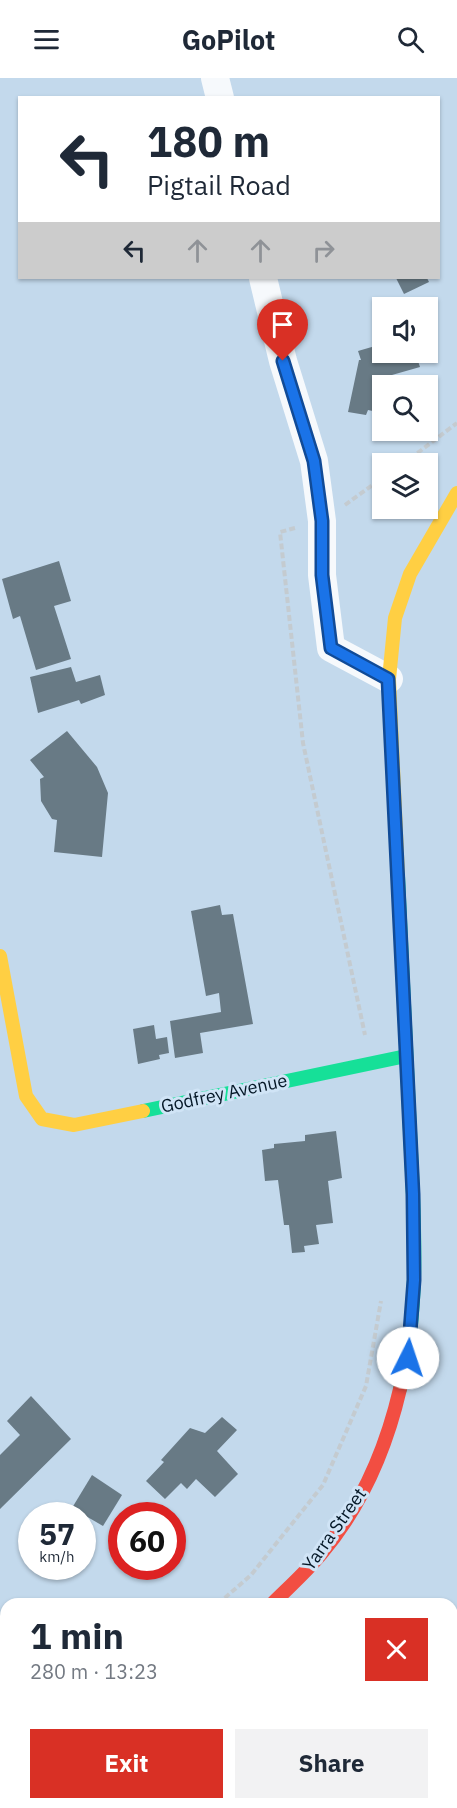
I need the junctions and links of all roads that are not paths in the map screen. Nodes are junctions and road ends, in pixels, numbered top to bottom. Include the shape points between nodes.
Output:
1 (215, 78) edge
2 (220, 96) edge
3 (263, 279) edge
4 (457, 493) edge
5 (388, 679) junction
6 (0, 956) edge
7 (406, 1056) junction
8 (278, 1598) edge

1 - 2 street
3 - 5 street via 314,461 331,648
4 - 5 main road, Yarra Street via 410,574 395,618
5 - 7 main road, Yarra Street
6 - 7 main road, Godfrey Avenue via 26,1096 42,1119 74,1125
7 - 8 main road, Yarra Street via 414,1280 408,1358 378,1461 356,1504 321,1554

